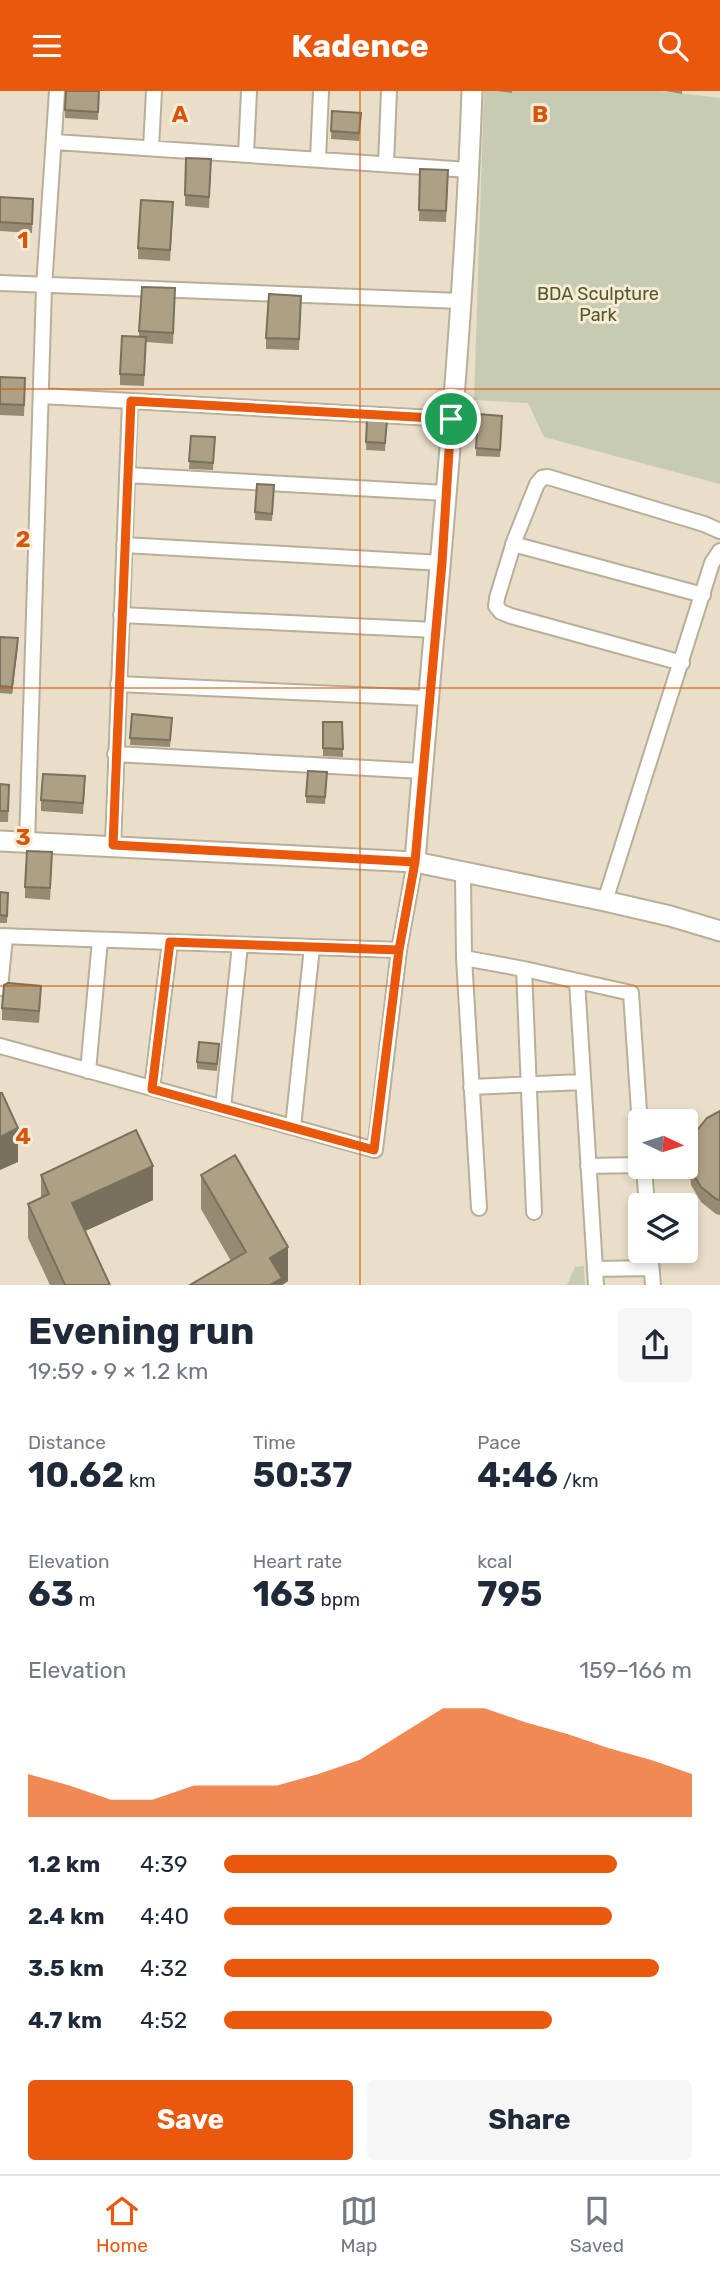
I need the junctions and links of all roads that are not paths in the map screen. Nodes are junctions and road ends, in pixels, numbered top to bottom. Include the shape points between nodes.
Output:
1 (57, 91) edge
2 (154, 91) edge
3 (249, 91) edge
4 (321, 91) edge
5 (389, 91) edge
6 (471, 91) edge
7 (55, 142) junction
8 (151, 148) junction
9 (246, 154) junction
10 (318, 159) junction
11 (386, 163) junction
12 (469, 170) junction
13 (0, 283) edge
14 (44, 287) junction
15 (461, 300) junction
16 (42, 396) junction
17 (131, 401) junction
18 (451, 419) junction
19 (127, 475) junction
20 (446, 493) junction
21 (720, 531) edge
22 (513, 544) junction
23 (124, 545) junction
24 (720, 551) edge
25 (442, 563) junction
26 (703, 595) junction
27 (121, 615) junction
28 (435, 631) junction
29 (682, 663) junction
30 (118, 684) junction
31 (428, 698) junction
32 (116, 754) junction
33 (422, 771) junction
34 (0, 841) edge
35 (27, 843) junction
36 (113, 845) junction
37 (415, 862) junction
38 (453, 871) junction
39 (605, 901) junction
40 (720, 931) edge
41 (3, 937) edge
42 (100, 940) junction
43 (170, 942) junction
44 (240, 945) junction
45 (312, 947) junction
46 (399, 950) junction
47 (464, 958) junction
48 (524, 969) junction
49 (577, 981) junction
50 (0, 988) edge
51 (0, 1047) edge
52 (88, 1071) junction
53 (583, 1082) junction
54 (528, 1084) junction
55 (471, 1087) junction
56 (152, 1089) junction
57 (223, 1108) junction
58 (639, 1109) edge
59 (293, 1127) junction
60 (589, 1166) junction
61 (628, 1166) edge
62 (479, 1208) dead end
63 (534, 1212) dead end
64 (651, 1263) edge
65 (652, 1268) junction
66 (595, 1269) junction
67 (596, 1285) edge
68 (653, 1285) edge

1 - 7 street
2 - 8 street
3 - 9 street
4 - 10 street
5 - 11 street
6 - 12 street
7 - 8 street
7 - 14 street
8 - 9 street
9 - 10 street
10 - 11 street
11 - 12 street
12 - 15 street
13 - 14 street
14 - 15 street
14 - 16 street
15 - 18 street
16 - 17 street
16 - 35 street
17 - 18 street
17 - 19 street
18 - 20 street
19 - 20 street
19 - 23 street
20 - 25 street
21 - 22 street via 548,477 537,484
22 - 26 street
22 - 29 street via 496,598 501,613
23 - 25 street
23 - 27 street
24 - 26 street
25 - 28 street
26 - 29 street
27 - 28 street
27 - 30 street
28 - 31 street
29 - 39 street
30 - 31 street
30 - 32 street
31 - 33 street
32 - 33 street
32 - 36 street
33 - 37 street
34 - 35 street
35 - 36 street
36 - 37 street
37 - 38 street
37 - 46 street
38 - 39 street
38 - 47 street
39 - 40 street
41 - 42 street
41 - 50 street
42 - 43 street
42 - 52 street
43 - 44 street
43 - 56 street
44 - 45 street
44 - 57 street
45 - 46 street
45 - 59 street
46 - 59 street via 374,1150
47 - 48 street
47 - 55 street
48 - 49 street
48 - 54 street
49 - 53 street
49 - 58 street via 631,993
51 - 52 street
52 - 56 street
53 - 54 street
53 - 60 street
54 - 55 street
54 - 63 street
55 - 62 street
56 - 57 street
57 - 59 street
60 - 61 street
60 - 66 street
64 - 65 street
65 - 66 street
65 - 68 street
66 - 67 street

